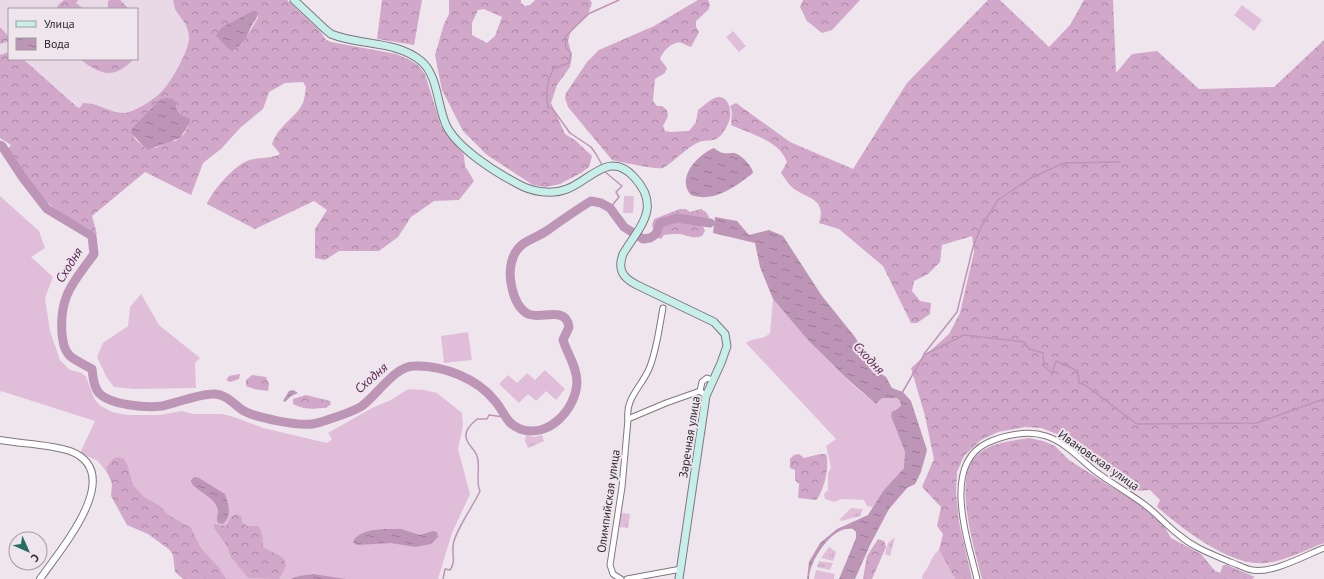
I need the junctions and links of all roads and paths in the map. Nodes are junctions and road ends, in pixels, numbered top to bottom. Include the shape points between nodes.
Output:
1 (294, 0) edge
2 (663, 308) dead end
3 (703, 394) junction
4 (628, 420) junction
5 (0, 440) edge
6 (1324, 548) edge
7 (681, 569) junction
8 (40, 579) edge
9 (621, 579) edge
10 (627, 579) edge
11 (679, 579) edge
12 (978, 579) edge

1 - 3 main road, Заречная улица via 332,34 398,49 421,61 431,76 446,124 452,134 467,150 519,185 538,191 554,192 569,188 606,167 617,166 628,172 641,186 648,199 648,211 620,261 624,276 637,285 714,322 725,334 727,346 721,363
2 - 4 street, Олимпийская улица via 649,369 631,399 627,410
3 - 4 street via 666,403
3 - 7 main road, Заречная улица
4 - 9 street, Олимпийская улица via 622,487 610,553 613,574
5 - 8 street via 70,452 84,460 91,468 94,481 89,502
6 - 12 street, Ивановская улица via 1262,571 1245,568 1190,544 1146,506 1056,441 1046,436 1021,434 979,447 970,455 964,467 961,482 963,517
7 - 10 street
7 - 11 main road, Заречная улица

